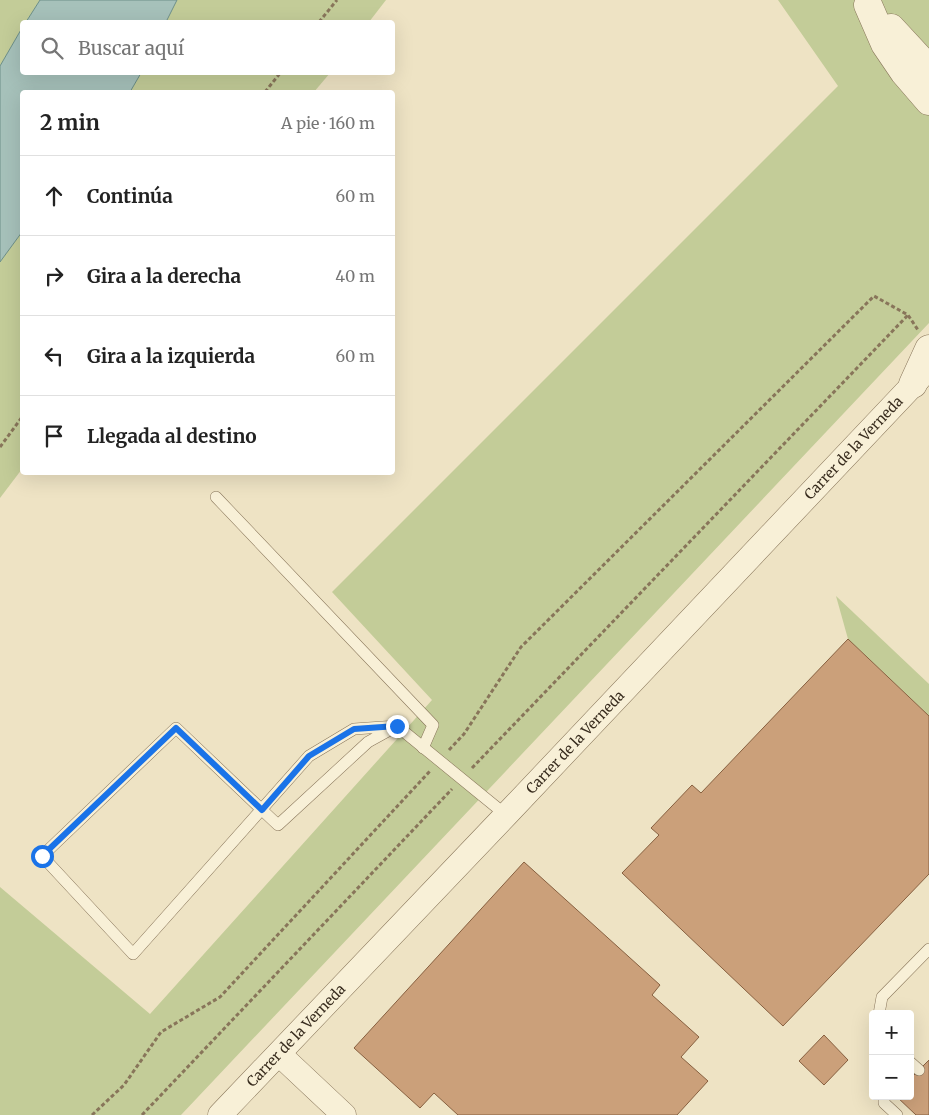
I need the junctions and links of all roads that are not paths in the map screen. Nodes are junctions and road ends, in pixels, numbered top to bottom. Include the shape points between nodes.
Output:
1 (866, 2) edge
2 (929, 69) edge
3 (929, 101) edge
4 (924, 340) edge
5 (921, 376) edge
6 (216, 497) dead end
7 (397, 726) junction
8 (423, 748) junction
9 (262, 810) junction
10 (506, 815) junction
11 (929, 949) edge
12 (880, 1010) edge
13 (279, 1054) junction
14 (914, 1066) edge
15 (919, 1070) dead end
16 (884, 1100) edge
17 (220, 1115) edge
18 (344, 1115) edge
19 (897, 1115) edge

1 - 2 street
1 - 3 street via 885,44
4 - 5 street
5 - 10 street, Carrer de la Verneda
6 - 8 lane via 433,725
7 - 8 lane
7 - 9 lane via 354,729 309,756
7 - 9 lane via 368,742 278,825
8 - 10 lane
9 - 9 lane via 133,954 42,856 176,728
10 - 13 street, Carrer de la Verneda
11 - 12 lane via 882,997
13 - 17 street, Carrer de la Verneda
13 - 18 street
14 - 15 lane
16 - 19 lane

